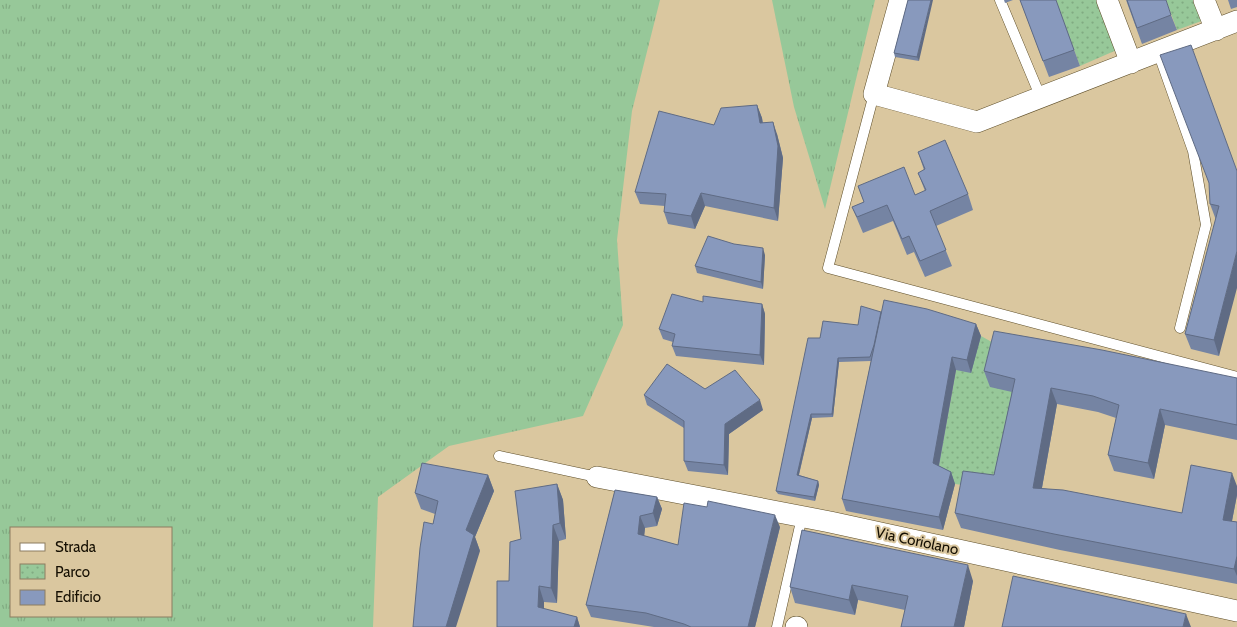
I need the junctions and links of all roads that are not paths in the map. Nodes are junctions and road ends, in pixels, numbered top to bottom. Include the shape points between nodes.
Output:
1 (900, 0) edge
2 (1000, 0) edge
3 (1106, 0) edge
4 (1204, 0) edge
5 (1237, 21) edge
6 (1216, 30) junction
7 (1158, 52) junction
8 (1131, 63) junction
9 (874, 94) junction
10 (1041, 98) junction
11 (1180, 328) dead end
12 (1237, 377) edge
13 (499, 456) dead end
14 (597, 477) joint
15 (802, 517) junction
16 (1237, 611) edge
17 (777, 627) edge

1 - 9 street
2 - 10 lane
3 - 8 street
4 - 6 street
5 - 6 street
6 - 7 street
7 - 8 street
7 - 11 lane via 1192,151 1206,225
8 - 10 street
9 - 10 street via 977,122
9 - 12 lane via 828,268
13 - 14 lane
14 - 15 street, Via Coriolano
15 - 16 street, Via Coriolano
15 - 17 lane

